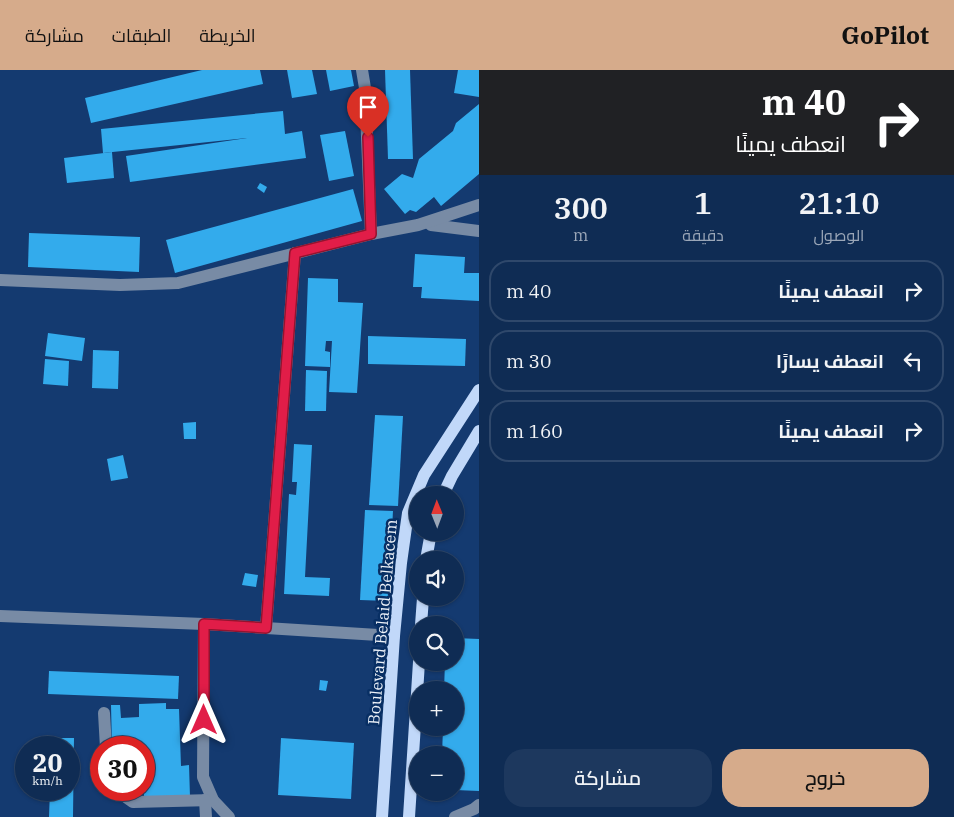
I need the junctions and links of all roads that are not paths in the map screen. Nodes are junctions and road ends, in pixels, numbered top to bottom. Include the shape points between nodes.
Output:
1 (362, 70) edge
2 (479, 206) edge
3 (418, 225) junction
4 (479, 231) edge
5 (371, 234) junction
6 (295, 253) junction
7 (0, 281) edge
8 (479, 390) edge
9 (479, 431) edge
10 (447, 486) edge
11 (0, 616) edge
12 (204, 624) junction
13 (266, 628) junction
14 (394, 636) junction
15 (418, 671) edge
16 (104, 713) dead end
17 (105, 736) edge
18 (209, 800) junction
19 (132, 801) edge
20 (477, 808) edge
21 (206, 817) edge
22 (229, 817) edge
23 (382, 817) edge
24 (409, 817) edge
25 (455, 817) edge

1 - 5 street via 367,115
2 - 3 street
3 - 4 street
3 - 5 street
5 - 6 street
6 - 7 street via 178,283 120,285
6 - 13 street
8 - 14 main road, Boulevard Belaid Belkacem via 424,475 408,513
9 - 10 main road
11 - 12 street
12 - 13 street
12 - 18 street via 204,777
13 - 14 street
14 - 23 main road, Boulevard Belaid Belkacem
15 - 24 main road
16 - 17 street
18 - 19 street
18 - 21 street
18 - 22 street
20 - 25 street

